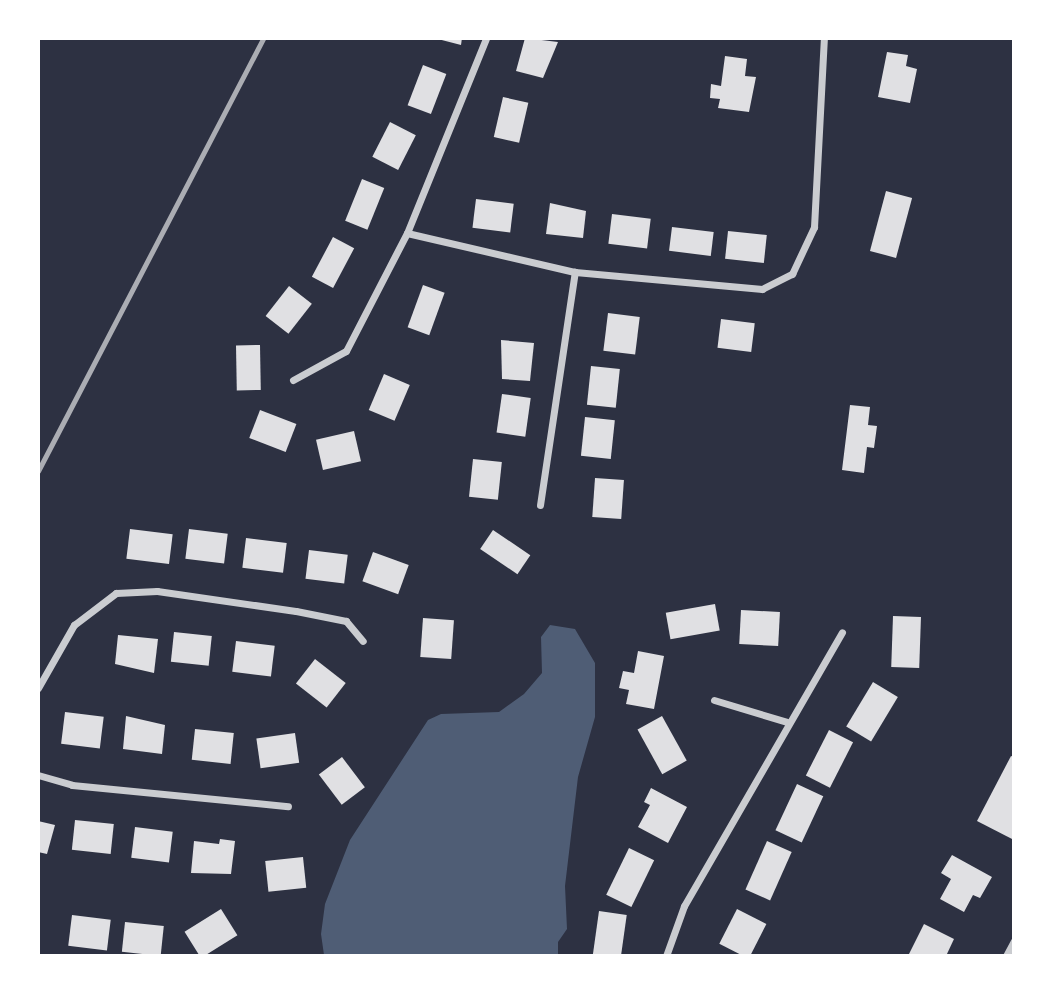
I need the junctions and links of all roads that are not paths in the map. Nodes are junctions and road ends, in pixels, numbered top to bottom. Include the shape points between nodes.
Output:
1 (486, 38) edge
2 (824, 38) edge
3 (407, 233) junction
4 (575, 272) junction
5 (293, 380) dead end
6 (540, 505) dead end
7 (842, 632) dead end
8 (363, 641) dead end
9 (38, 688) edge
10 (714, 700) dead end
11 (787, 722) junction
12 (38, 775) edge
13 (288, 806) dead end
14 (1013, 941) edge
15 (666, 956) edge
16 (1006, 956) edge

1 - 3 street
2 - 4 street via 814,227 792,274 762,289
3 - 4 street
3 - 5 street via 346,351
4 - 6 street
7 - 11 street
8 - 9 street via 346,621 296,611 157,591 116,593 74,625
10 - 11 street
11 - 15 street via 684,906
12 - 13 street via 72,785
14 - 16 street

